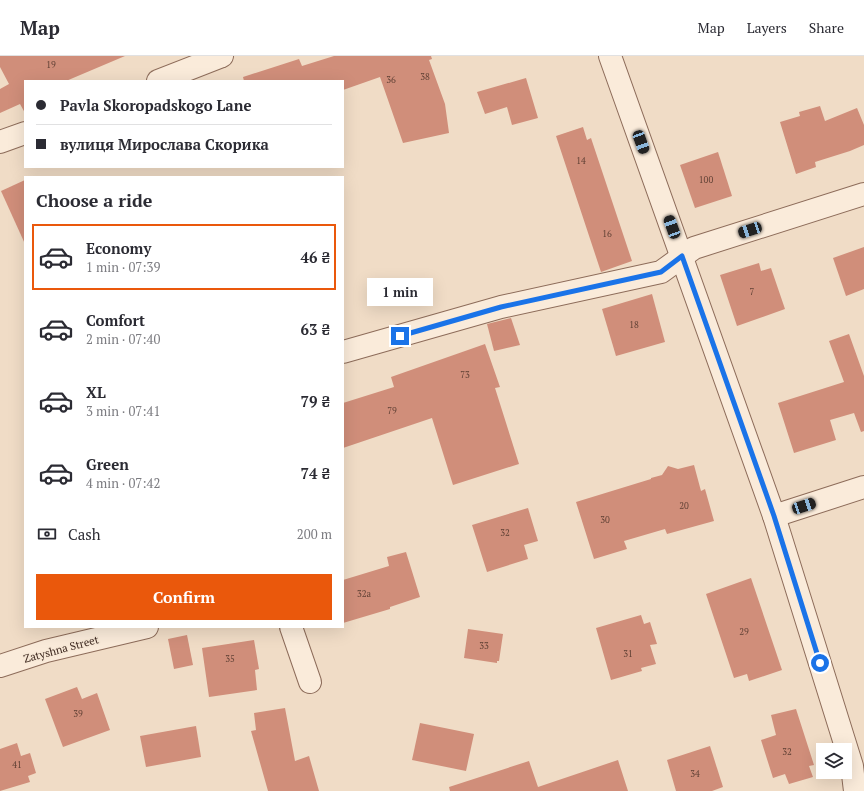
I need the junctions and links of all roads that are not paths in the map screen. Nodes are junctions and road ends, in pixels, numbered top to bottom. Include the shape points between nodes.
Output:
1 (222, 56) edge
2 (610, 56) edge
3 (161, 80) edge
4 (24, 132) edge
5 (0, 142) edge
6 (864, 194) edge
7 (682, 256) junction
8 (344, 352) edge
9 (864, 487) edge
10 (774, 516) junction
11 (143, 628) edge
12 (291, 628) edge
13 (0, 666) edge
14 (310, 682) dead end
15 (858, 764) edge
16 (855, 791) edge

1 - 3 street
2 - 7 street
4 - 5 street
6 - 7 street via 694,248
7 - 8 street via 661,272 501,307
7 - 10 street
9 - 10 street
10 - 15 street
11 - 13 street, Zatyshna Street
12 - 14 street
15 - 16 street

